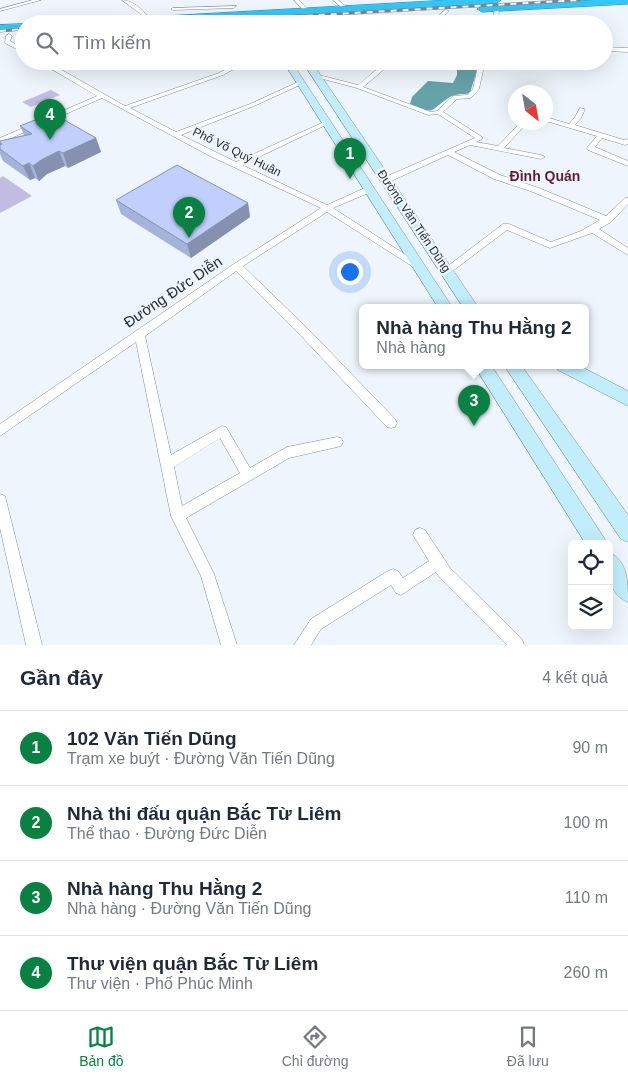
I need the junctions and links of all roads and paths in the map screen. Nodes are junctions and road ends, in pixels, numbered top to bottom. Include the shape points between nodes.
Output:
1 (39, 0) edge
2 (124, 0) edge
3 (175, 0) edge
4 (296, 0) edge
5 (335, 0) edge
6 (628, 1) edge
7 (497, 4) edge
8 (234, 7) dead end
9 (347, 8) junction
10 (0, 10) edge
11 (307, 11) junction
12 (447, 11) junction
13 (173, 14) junction
14 (145, 15) edge
15 (169, 15) edge
16 (187, 15) edge
17 (294, 15) edge
18 (364, 15) edge
19 (443, 15) edge
20 (15, 27) edge
21 (0, 28) edge
22 (5, 37) edge
23 (15, 46) edge
24 (613, 49) edge
25 (628, 50) edge
26 (57, 70) edge
27 (229, 70) edge
28 (293, 70) edge
29 (311, 70) edge
30 (380, 70) edge
31 (480, 70) edge
32 (315, 76) junction
33 (300, 83) junction
34 (359, 88) junction
35 (102, 96) junction
36 (126, 108) junction
37 (582, 109) dead end
38 (439, 112) junction
39 (553, 121) edge
40 (326, 123) junction
41 (571, 126) junction
42 (517, 130) edge
43 (177, 134) junction
44 (601, 135) junction
45 (0, 141) edge
46 (628, 142) edge
47 (469, 143) junction
48 (499, 149) junction
49 (448, 152) junction
50 (541, 157) dead end
51 (628, 164) edge
52 (236, 165) junction
53 (386, 180) junction
54 (370, 189) junction
55 (628, 200) edge
56 (327, 208) junction
57 (608, 220) junction
58 (594, 230) junction
59 (628, 252) edge
60 (237, 266) junction
61 (419, 267) junction
62 (447, 271) junction
63 (443, 304) edge
64 (469, 304) edge
65 (139, 333) junction
66 (485, 369) edge
67 (515, 369) edge
68 (572, 369) edge
69 (628, 399) edge
70 (391, 423) dead end
71 (0, 431) edge
72 (337, 442) dead end
73 (166, 465) junction
74 (248, 475) junction
75 (0, 500) edge
76 (178, 516) junction
77 (628, 532) edge
78 (420, 536) dead end
79 (595, 540) edge
80 (438, 563) junction
81 (613, 568) edge
82 (628, 591) edge
83 (517, 644) edge
84 (34, 645) edge
85 (229, 645) edge
86 (302, 645) edge

1 - 10 street
2 - 14 street
3 - 13 street
4 - 11 street
5 - 9 street
6 - 7 highway
7 - 9 highway
7 - 12 highway
8 - 13 street
9 - 11 highway
11 - 17 highway
12 - 18 highway
12 - 19 street
13 - 15 highway
13 - 16 highway
20 - 21 highway
22 - 23 street
24 - 25 street
26 - 35 street, Phố Võ Quý Huân
27 - 36 street
28 - 33 main road, Đường Văn Tiến Dũng
29 - 32 main road, Đường Văn Tiến Dũng
30 - 34 street
31 - 38 street via 476,90 469,97 455,97
32 - 34 street
32 - 53 main road, Đường Văn Tiến Dũng
33 - 40 main road, Đường Văn Tiến Dũng
33 - 43 street
34 - 38 street via 430,114
35 - 36 street, Phố Võ Quý Huân
35 - 45 street
36 - 43 street, Phố Võ Quý Huân
37 - 41 street
38 - 47 street via 480,138
39 - 41 street
40 - 52 street
40 - 54 main road, Đường Văn Tiến Dũng
41 - 44 street
42 - 48 street
43 - 52 street, Phố Võ Quý Huân
44 - 46 street
44 - 51 street via 591,148
47 - 48 street
47 - 49 street
48 - 50 street
49 - 53 street
49 - 57 street via 497,177
52 - 56 street, Phố Võ Quý Huân
53 - 62 main road, Đường Văn Tiến Dũng
54 - 56 street, Đường Đức Diễn
54 - 61 main road, Đường Văn Tiến Dũng
55 - 57 street
56 - 60 street, Đường Đức Diễn
56 - 61 street, Phố Võ Quý Huân
57 - 58 street
58 - 59 street
58 - 62 street via 550,245 506,226
60 - 65 street, Đường Đức Diễn
60 - 70 street
61 - 63 main road, Đường Văn Tiến Dũng
62 - 64 main road, Đường Văn Tiến Dũng
65 - 71 street, Đường Đức Diễn
65 - 73 street
66 - 79 main road
67 - 77 main road
68 - 69 main road
72 - 74 street via 287,453
73 - 74 street via 222,431
73 - 76 street
74 - 76 street
75 - 84 street
76 - 85 street via 207,574
78 - 80 street
80 - 83 street
80 - 86 street via 401,588 393,576 316,624
81 - 82 main road

